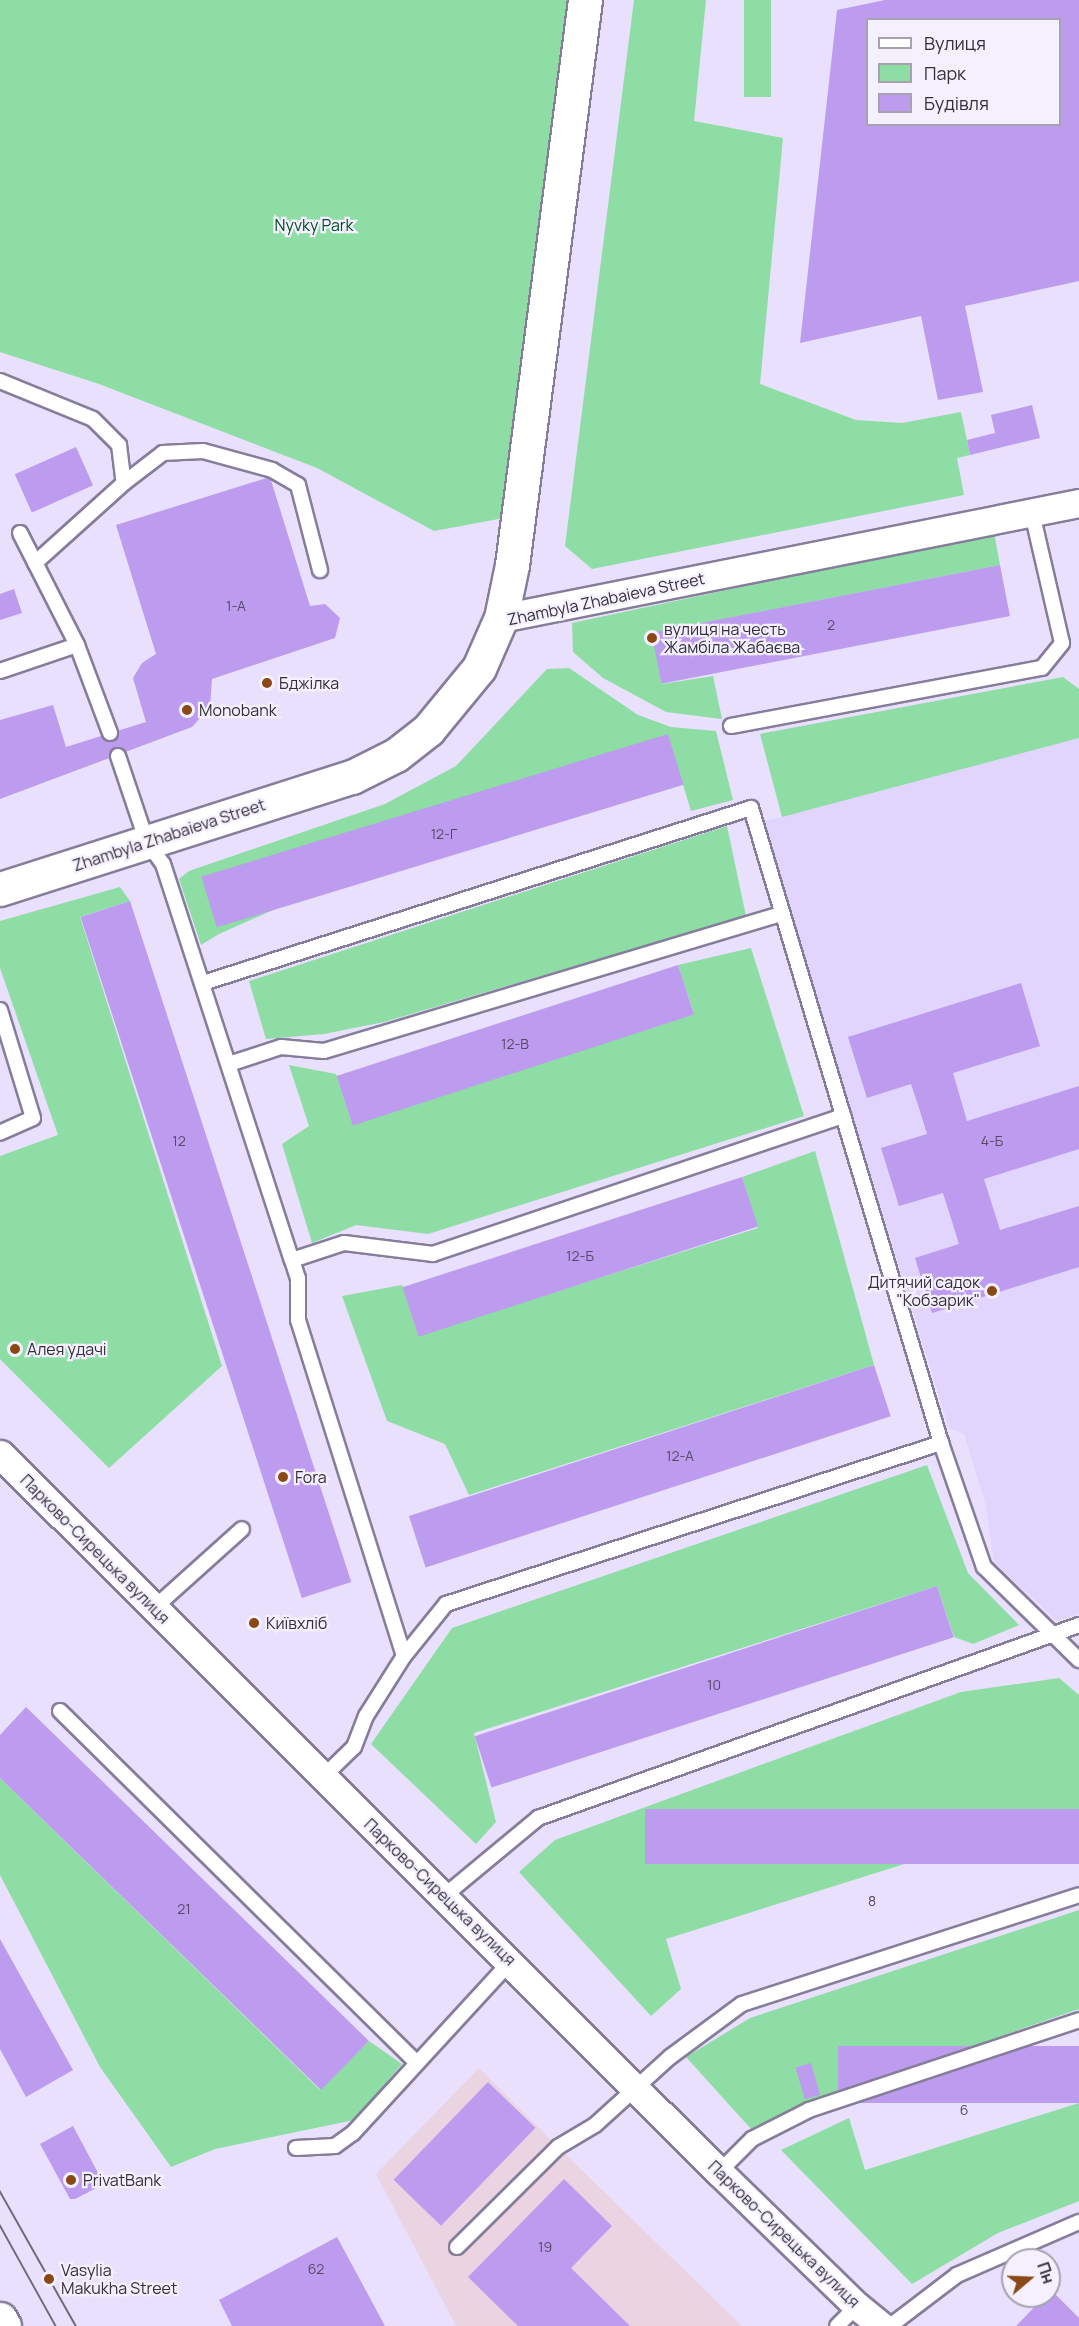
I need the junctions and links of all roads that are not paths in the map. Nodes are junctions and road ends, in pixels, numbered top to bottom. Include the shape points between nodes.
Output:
1 (585, 0) edge
2 (0, 381) edge
3 (124, 483) junction
4 (1079, 503) edge
5 (1032, 513) junction
6 (20, 534) dead end
7 (35, 563) junction
8 (320, 570) dead end
9 (501, 618) junction
10 (77, 645) junction
11 (0, 672) edge
12 (731, 726) dead end
13 (110, 733) dead end
14 (118, 756) dead end
15 (147, 842) junction
16 (0, 889) edge
17 (780, 914) junction
18 (203, 983) junction
19 (0, 1010) edge
20 (229, 1064) junction
21 (843, 1116) junction
22 (0, 1133) edge
23 (292, 1260) junction
24 (941, 1443) junction
25 (0, 1454) edge
26 (242, 1529) dead end
27 (154, 1608) junction
28 (1079, 1625) edge
29 (1052, 1635) junction
30 (404, 1656) junction
31 (1079, 1660) edge
32 (60, 1711) dead end
33 (323, 1777) junction
34 (1079, 1895) edge
35 (443, 1897) junction
36 (511, 1961) junction
37 (1079, 2020) edge
38 (417, 2063) junction
39 (636, 2089) junction
40 (296, 2148) dead end
41 (719, 2172) junction
42 (1079, 2222) edge
43 (457, 2247) dead end
44 (857, 2306) junction
45 (0, 2319) edge
46 (4, 2326) edge
47 (837, 2326) edge
48 (882, 2326) edge
49 (890, 2326) edge

1 - 9 street via 514,554
2 - 3 lane via 93,418 120,445
3 - 7 lane
3 - 8 lane via 163,453 203,451 272,470 298,485
4 - 5 street, Zhambyla Zhabaieva Street
5 - 9 street, Zhambyla Zhabaieva Street
5 - 12 lane via 1062,643 1042,668
6 - 7 lane
7 - 10 lane
9 - 15 street, Zhambyla Zhabaieva Street via 479,668 428,730 396,755 352,777
10 - 11 lane
10 - 13 lane
14 - 15 lane
15 - 16 street, Zhambyla Zhabaieva Street
15 - 18 lane via 163,864
17 - 18 lane via 751,808
17 - 20 lane via 324,1051 281,1047
17 - 21 lane
18 - 20 lane
19 - 22 lane via 33,1118
20 - 23 lane
21 - 23 lane via 433,1254 344,1243
21 - 24 lane
23 - 30 lane via 298,1278 298,1320
24 - 29 lane via 984,1567
24 - 30 lane via 446,1604
25 - 27 street, Парково-Сирецька вулиця
26 - 27 lane
27 - 33 street, Парково-Сирецька вулиця
28 - 29 lane
29 - 31 lane
29 - 35 lane via 538,1818
30 - 33 lane via 366,1716 354,1747
32 - 38 lane
33 - 35 street, Парково-Сирецька вулиця
34 - 39 lane via 742,2004 670,2056
35 - 36 street, Парково-Сирецька вулиця
36 - 38 lane
36 - 39 street, Парково-Сирецька вулиця
37 - 41 lane via 809,2110 752,2139
38 - 40 lane via 352,2133 334,2146
39 - 41 street, Парково-Сирецька вулиця
39 - 43 lane via 595,2125 558,2147
41 - 44 street, Парково-Сирецька вулиця
42 - 49 lane via 957,2275
44 - 47 lane
44 - 48 street, Парково-Сирецька вулиця
45 - 46 street

